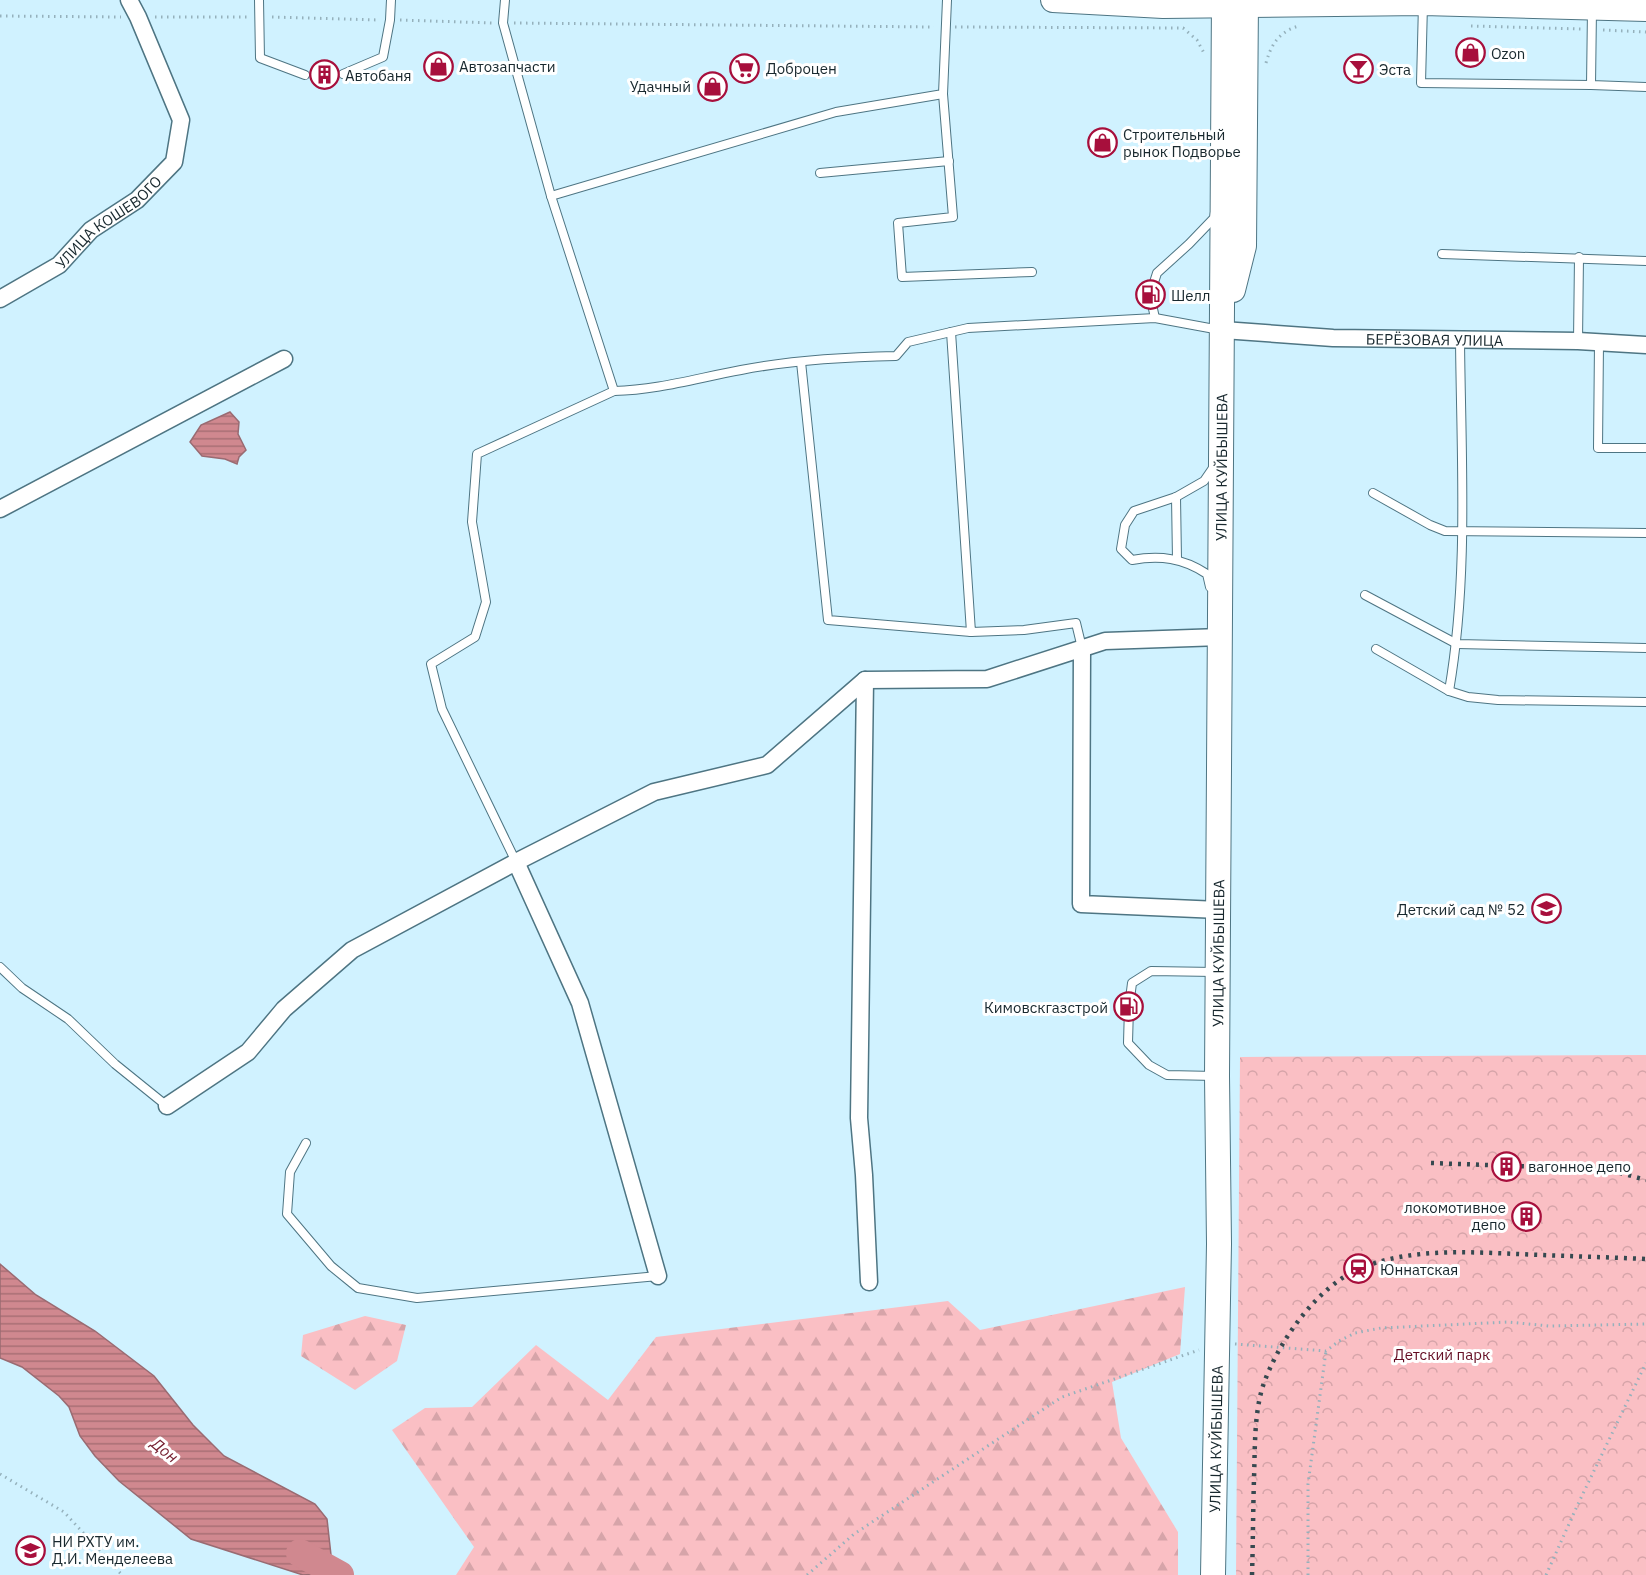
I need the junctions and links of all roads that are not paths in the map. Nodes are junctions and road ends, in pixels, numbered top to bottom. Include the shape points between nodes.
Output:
1 (129, 0) edge
2 (259, 0) edge
3 (391, 0) edge
4 (505, 0) edge
5 (946, 0) edge
6 (1053, 0) edge
7 (1412, 2) edge
8 (1235, 3) edge
9 (1646, 9) edge
10 (1586, 11) edge
11 (343, 74) dead end
12 (305, 75) dead end
13 (1591, 85) junction
14 (1646, 87) edge
15 (943, 94) junction
16 (949, 160) junction
17 (820, 173) dead end
18 (1224, 183) junction
19 (551, 196) junction
20 (1442, 254) dead end
21 (1579, 257) junction
22 (1646, 261) edge
23 (1032, 272) dead end
24 (0, 299) edge
25 (1155, 318) junction
26 (1223, 330) junction
27 (951, 332) junction
28 (1460, 339) junction
29 (1578, 341) junction
30 (1599, 343) junction
31 (1646, 345) edge
32 (284, 359) dead end
33 (801, 362) junction
34 (614, 391) junction
35 (1646, 448) edge
36 (1222, 455) junction
37 (1373, 493) dead end
38 (1176, 497) junction
39 (0, 509) edge
40 (1461, 531) junction
41 (1646, 533) edge
42 (1177, 559) junction
43 (1365, 595) dead end
44 (971, 633) junction
45 (1221, 637) junction
46 (1457, 644) junction
47 (1082, 648) junction
48 (1646, 648) edge
49 (1376, 649) dead end
50 (865, 680) junction
51 (1449, 691) junction
52 (1646, 702) edge
53 (516, 862) junction
54 (1219, 910) junction
55 (0, 967) edge
56 (1218, 972) junction
57 (1217, 1076) junction
58 (167, 1106) joint
59 (306, 1143) dead end
60 (658, 1276) joint
61 (869, 1282) dead end
62 (1213, 1575) edge

1 - 24 street, УЛИЦА КОШЕВОГО via 181,120 174,162 136,200 91,230 58,265
2 - 12 lane via 260,58
3 - 11 lane via 383,57
4 - 19 lane via 503,23
5 - 15 lane
6 - 8 main road via 1163,6
7 - 8 main road
7 - 10 main road
7 - 13 lane via 1421,83
8 - 18 main road
8 - 26 main road via 1244,246
9 - 10 main road
10 - 13 lane
13 - 14 lane
15 - 16 lane
15 - 19 lane via 836,112
16 - 17 lane
16 - 23 lane via 953,217 897,223 902,277
18 - 25 lane via 1214,218 1157,273 1150,295
18 - 26 main road
19 - 34 lane
20 - 21 lane
21 - 22 lane
21 - 29 lane
25 - 26 lane
25 - 27 lane
26 - 28 street, БЕРЁЗОВАЯ УЛИЦА via 1333,338
26 - 36 main road, УЛИЦА КУЙБЫШЕВА
27 - 33 lane via 908,342 896,356
27 - 44 lane
28 - 29 street, БЕРЁЗОВАЯ УЛИЦА
28 - 40 lane
29 - 30 street, БЕРЁЗОВАЯ УЛИЦА
30 - 31 street, БЕРЁЗОВАЯ УЛИЦА
30 - 35 lane via 1598,448
32 - 39 street
33 - 34 lane via 644,390
33 - 44 lane via 828,620
34 - 53 lane via 477,454 472,522 486,602 475,637 430,664 442,709
36 - 38 lane via 1204,481
36 - 45 main road, УЛИЦА КУЙБЫШЕВА
37 - 40 lane via 1430,525 1445,531
38 - 42 lane
38 - 42 lane via 1134,511 1125,525 1121,549 1132,560
40 - 41 lane
40 - 46 lane
42 - 45 lane via 1207,574
43 - 46 lane
44 - 47 lane via 1076,623
45 - 47 street via 1105,641
45 - 54 main road, УЛИЦА КУЙБЫШЕВА
46 - 48 lane
46 - 51 lane
47 - 50 street via 987,679
47 - 54 street via 1081,904
49 - 51 lane
50 - 53 street via 767,765 654,792
50 - 61 street via 859,1118
51 - 52 lane via 1497,700
53 - 58 street via 352,950 284,1009 248,1052
53 - 60 street via 580,1004
54 - 56 main road, УЛИЦА КУЙБЫШЕВА
55 - 58 lane via 22,988 68,1018 115,1064
56 - 57 main road, УЛИЦА КУЙБЫШЕВА
56 - 57 lane via 1151,971 1132,983 1128,1043 1149,1065 1167,1075
57 - 62 main road, УЛИЦА КУЙБЫШЕВА via 1218,1343
59 - 60 lane via 290,1172 287,1214 331,1266 358,1288 417,1298

